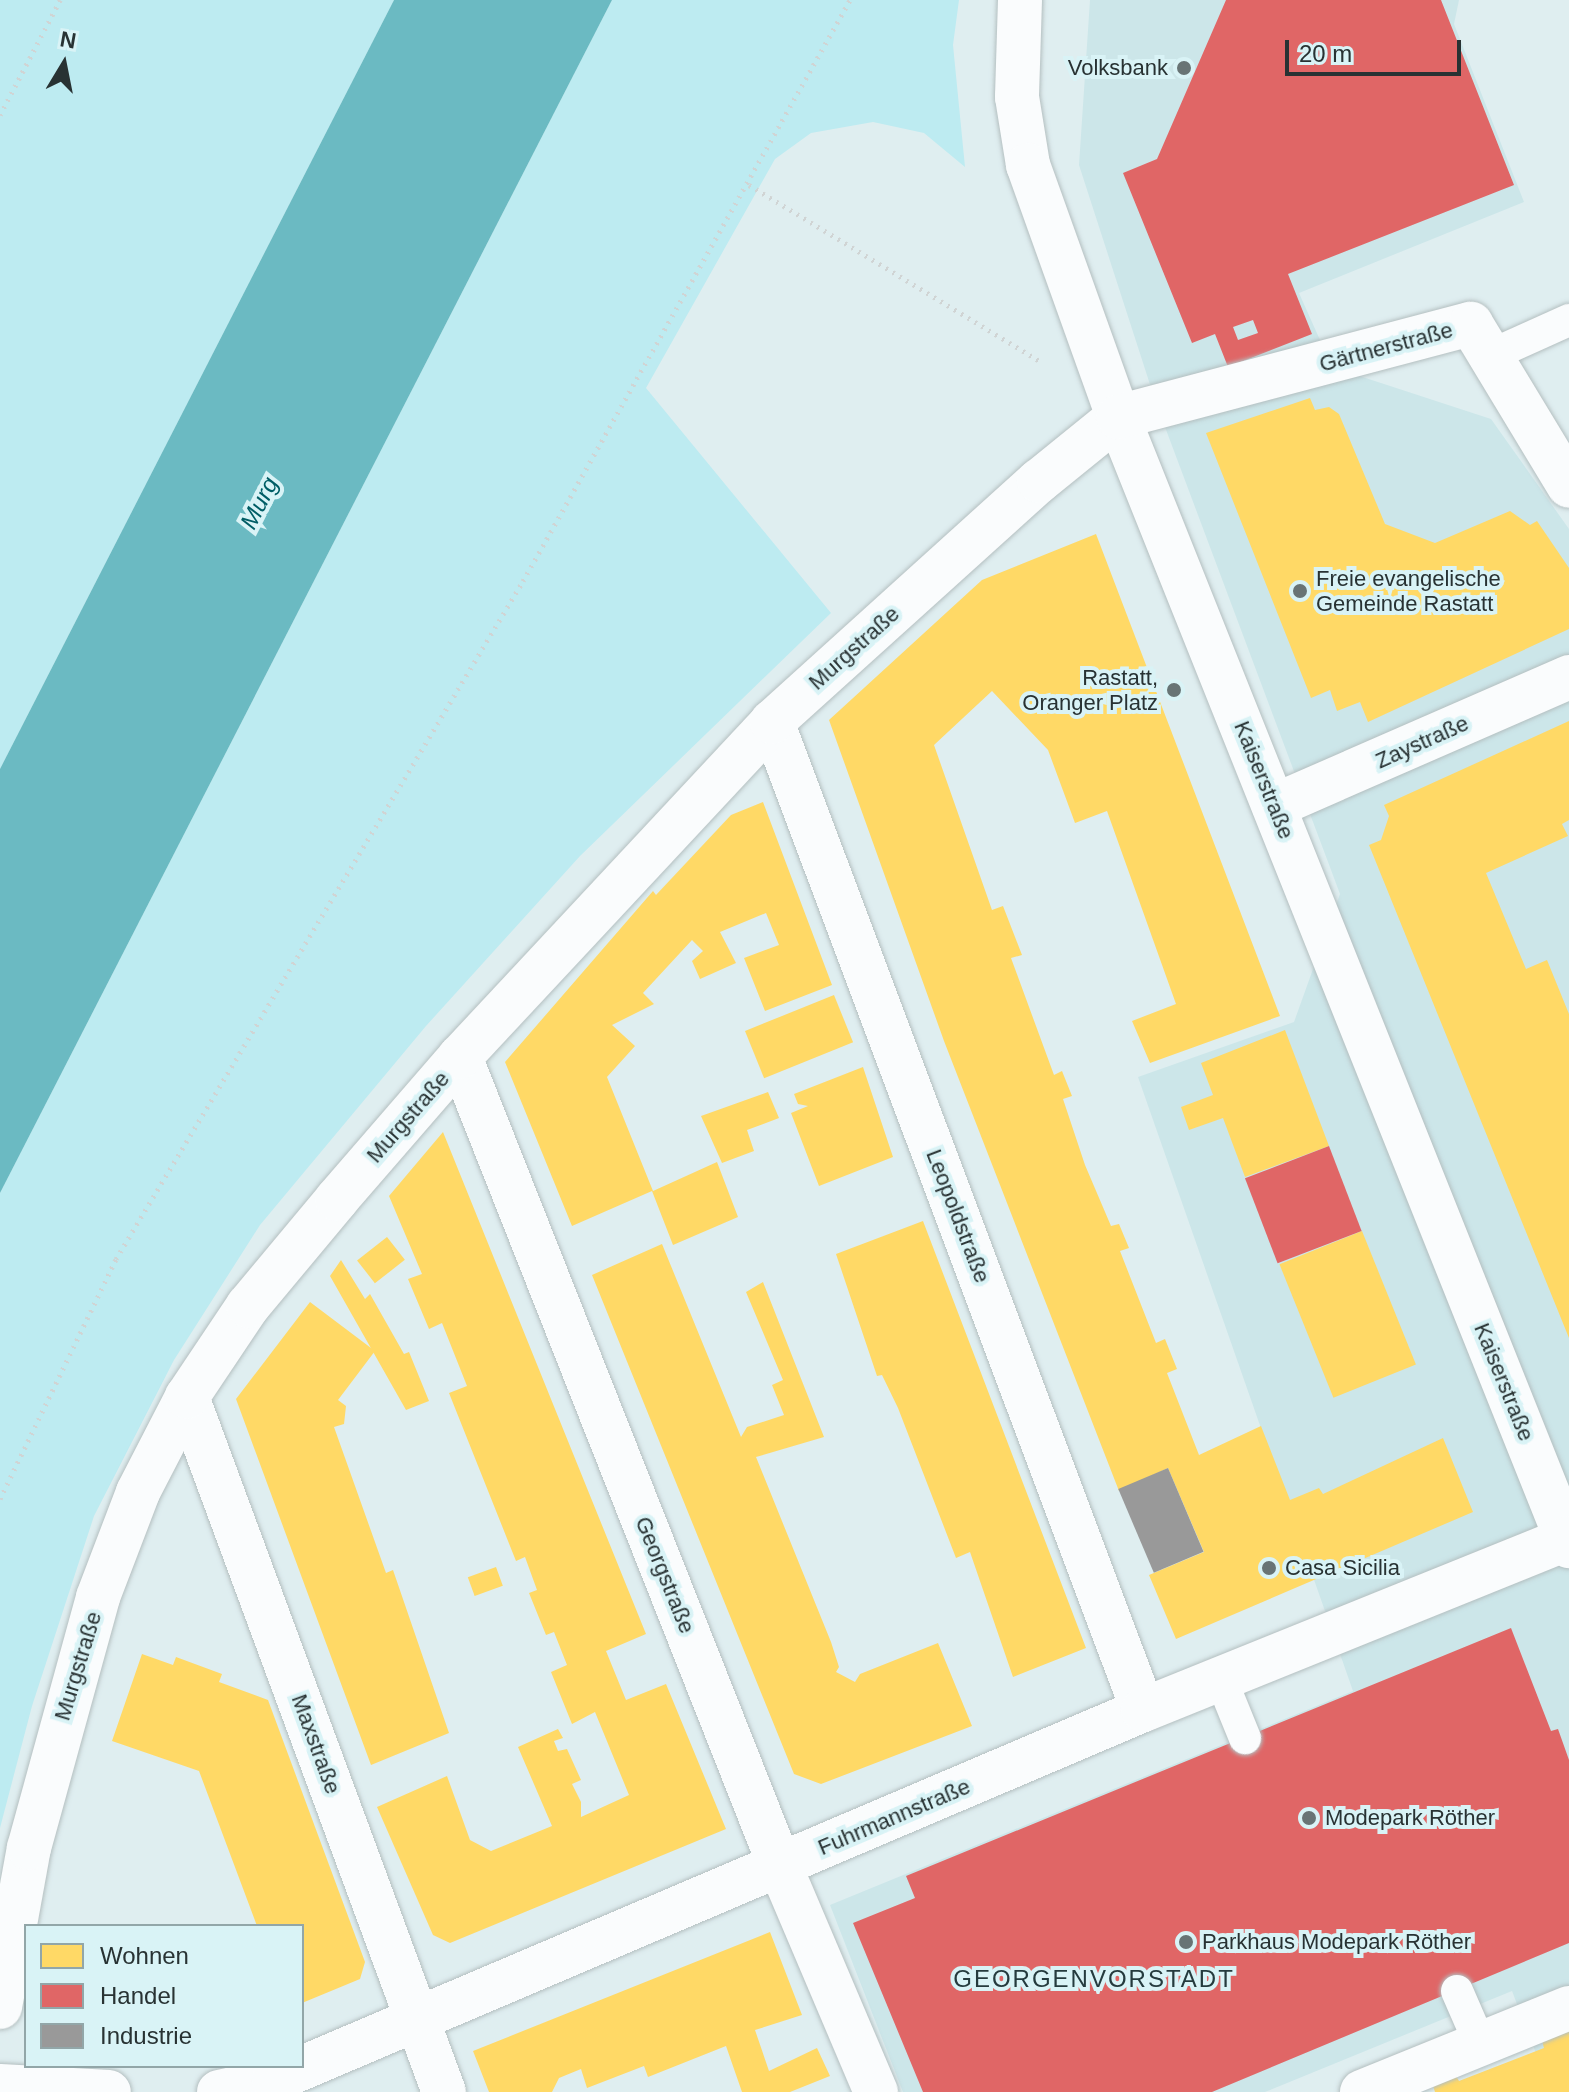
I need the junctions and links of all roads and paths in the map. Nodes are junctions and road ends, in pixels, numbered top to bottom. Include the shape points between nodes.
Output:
1 (60, 0) edge
2 (850, 0) edge
3 (1020, 0) edge
4 (0, 115) edge
5 (749, 185) junction
6 (1569, 320) edge
7 (1489, 356) junction
8 (1038, 362) dead end
9 (1118, 417) junction
10 (1569, 486) edge
11 (1569, 677) edge
12 (772, 722) junction
13 (1274, 806) junction
14 (460, 1057) junction
15 (187, 1397) junction
16 (0, 1499) edge
17 (1568, 1541) edge
18 (1221, 1679) junction
19 (1143, 1710) junction
20 (1245, 1738) dead end
21 (780, 1866) junction
22 (1457, 1991) dead end
23 (0, 2007) edge
24 (1569, 2008) edge
25 (418, 2019) junction
26 (1480, 2044) junction
27 (304, 2067) edge
28 (302, 2068) edge
29 (0, 2086) edge
30 (109, 2092) edge
31 (219, 2092) edge
32 (444, 2092) edge
33 (876, 2092) edge
34 (1362, 2092) edge

1 - 4 path
2 - 5 path
3 - 9 street, Kaiserstraße via 1017,97 1028,165
5 - 8 path
5 - 16 path via 523,581 116,1259
6 - 7 lane
7 - 9 street, Gärtnerstraße via 1471,324
7 - 10 street, Gärtnerstraße
9 - 12 street, Murgstraße via 1039,481
9 - 13 street, Kaiserstraße
11 - 13 street, Zaystraße
12 - 14 street, Murgstraße
12 - 19 street, Leopoldstraße
13 - 17 street, Kaiserstraße
14 - 15 street, Murgstraße via 248,1306
14 - 21 street, Georgstraße
15 - 23 street, Murgstraße via 138,1492 98,1597 29,1848
15 - 25 street, Maxstraße
17 - 18 street, Fuhrmannstraße
18 - 19 street, Fuhrmannstraße
18 - 20 lane
19 - 21 street, Fuhrmannstraße
21 - 25 street, Fuhrmannstraße
21 - 33 street, Georgstraße
22 - 26 lane
24 - 26 street
25 - 27 street, Fuhrmannstraße
25 - 32 street, Maxstraße
26 - 34 street
28 - 31 street, Fuhrmannstraße
29 - 30 street

